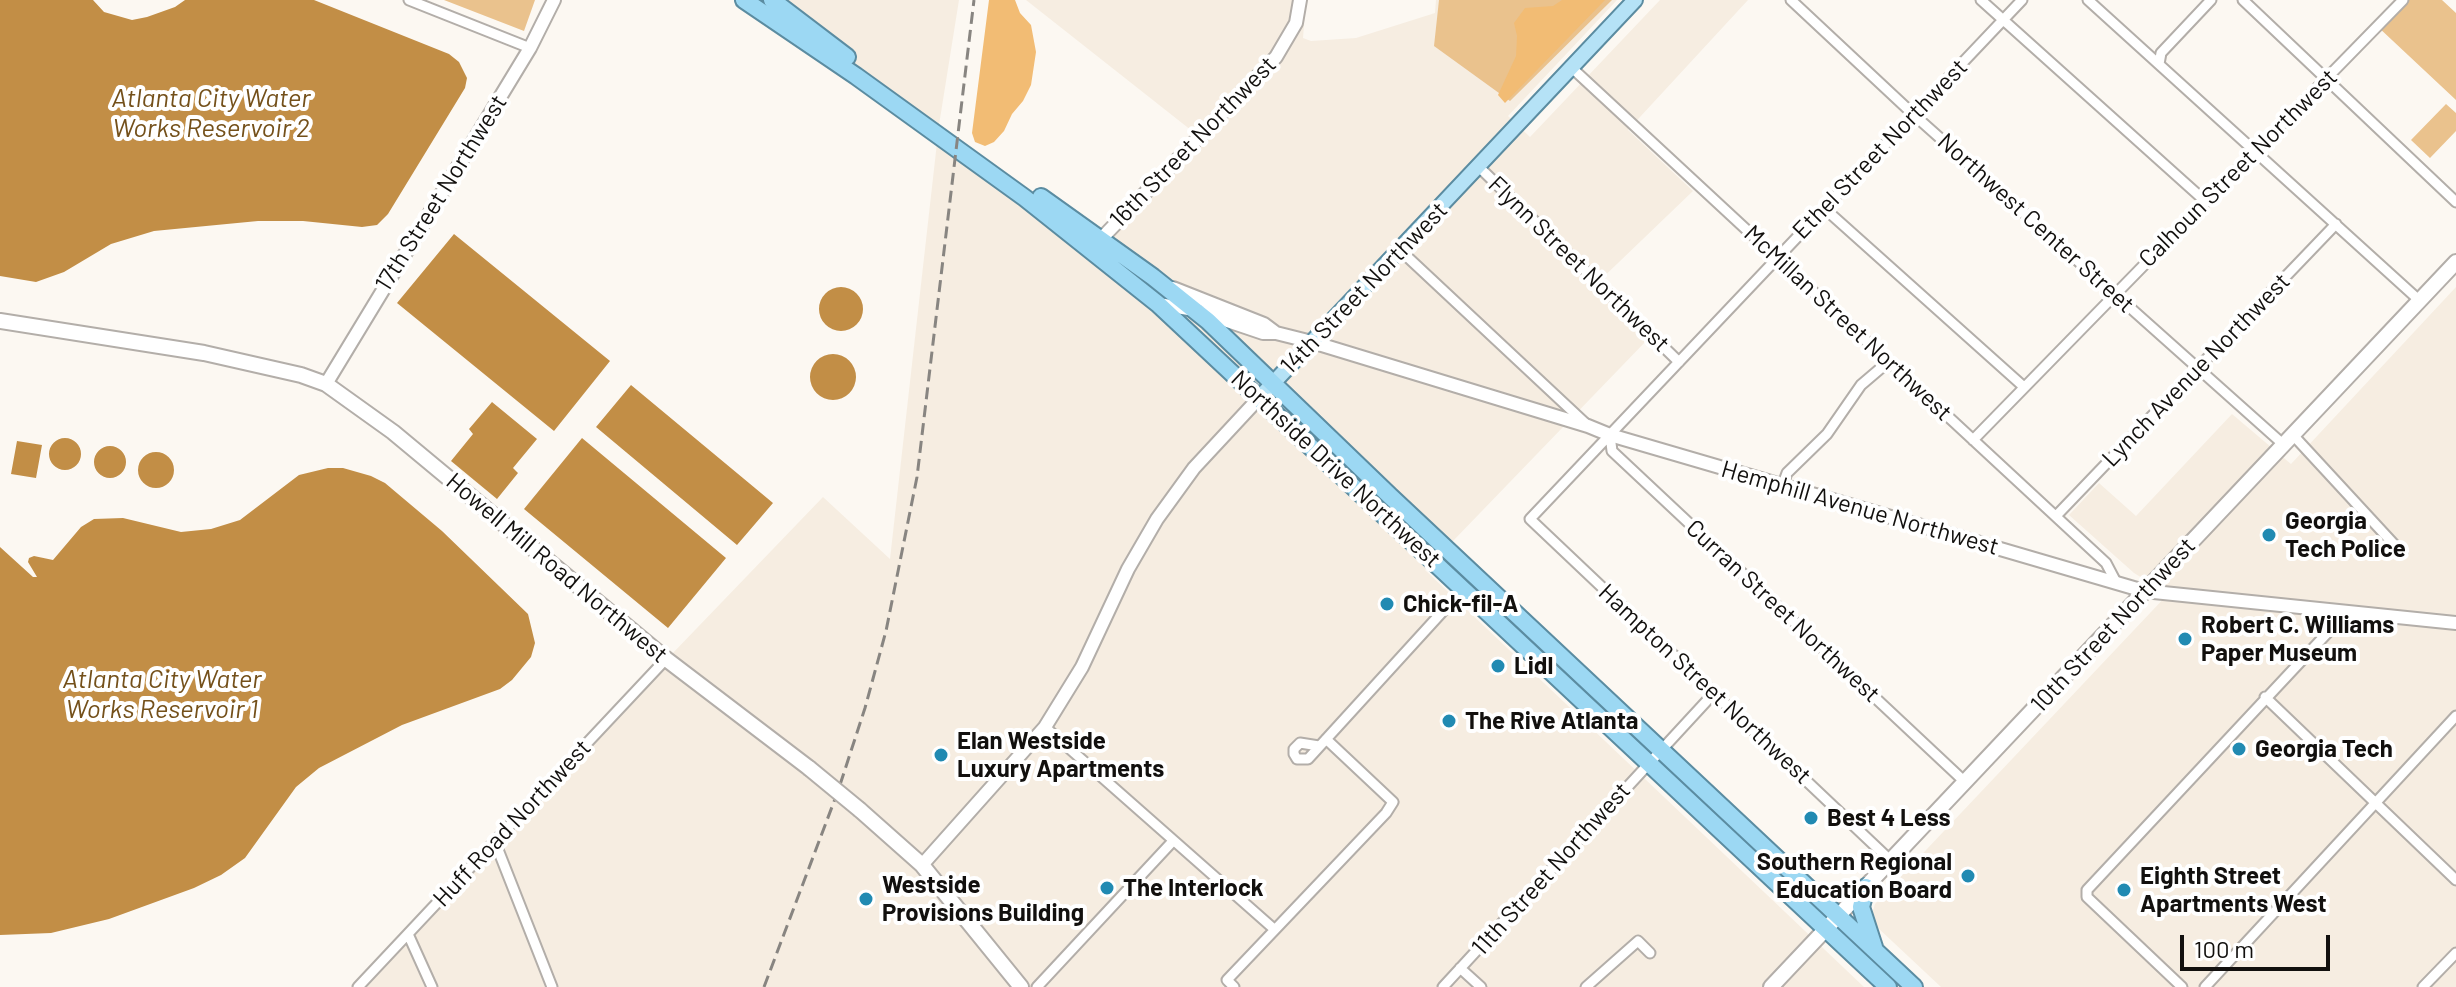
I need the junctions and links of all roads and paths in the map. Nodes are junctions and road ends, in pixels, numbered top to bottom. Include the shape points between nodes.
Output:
1 (409, 0) edge
2 (554, 0) edge
3 (744, 0) edge
4 (1300, 0) edge
5 (1635, 0) edge
6 (1791, 0) edge
7 (1981, 0) edge
8 (2022, 0) edge
9 (2088, 0) edge
10 (2211, 0) edge
11 (2243, 0) edge
12 (2403, 0) edge
13 (777, 3) edge
14 (2003, 20) junction
15 (530, 48) junction
16 (2159, 64) junction
17 (1572, 68) junction
18 (2328, 78) junction
19 (1913, 114) junction
20 (2254, 150) junction
21 (1479, 167) junction
22 (2205, 201) junction
23 (2456, 202) edge
24 (1824, 208) junction
25 (2336, 224) junction
26 (1101, 239) junction
27 (1400, 250) junction
28 (1777, 258) junction
29 (2456, 262) edge
30 (1159, 282) junction
31 (2115, 293) junction
32 (2420, 301) junction
33 (1158, 304) junction
34 (1195, 310) junction
35 (0, 321) edge
36 (1276, 333) junction
37 (1312, 342) junction
38 (1679, 362) junction
39 (1888, 362) junction
40 (2198, 367) junction
41 (1274, 383) junction
42 (326, 384) junction
43 (2024, 387) junction
44 (1260, 397) junction
45 (1588, 426) junction
46 (1610, 435) junction
47 (1973, 440) junction
48 (2288, 440) junction
49 (1783, 484) junction
50 (1541, 508) joint
51 (2056, 516) junction
52 (2402, 553) dead end
53 (2117, 584) junction
54 (1464, 588) junction
55 (2144, 591) junction
56 (2346, 613) junction
57 (2456, 623) edge
58 (1546, 643) junction
59 (666, 659) junction
60 (1714, 693) junction
61 (2265, 697) junction
62 (2456, 716) edge
63 (1045, 727) junction
64 (1654, 756) junction
65 (1965, 782) junction
66 (2375, 802) junction
67 (1173, 841) junction
68 (495, 842) junction
69 (1891, 861) junction
70 (922, 865) junction
71 (2456, 880) edge
72 (1866, 887) junction
73 (1832, 923) junction
74 (1274, 929) junction
75 (408, 934) junction
76 (1877, 952) junction
77 (1650, 953) dead end
78 (2456, 953) edge
79 (1460, 968) junction
80 (358, 987) edge
81 (432, 987) edge
82 (552, 987) edge
83 (1021, 987) edge
84 (1037, 987) edge
85 (1234, 987) edge
86 (1443, 987) edge
87 (1481, 987) edge
88 (1586, 987) edge
89 (1771, 987) edge
90 (1888, 987) edge
91 (1914, 987) edge
92 (2182, 987) edge
93 (2205, 987) edge
94 (2423, 987) edge

1 - 15 street
2 - 15 street, 17th Street Northwest
3 - 33 highway, Northside Drive Northwest via 1025,198
4 - 26 street, 16th Street Northwest via 1296,23 1276,57
5 - 17 main road, 14th Street Northwest
6 - 19 street, Northwest Center Street
7 - 14 street
8 - 14 street, Ethel Street Northwest
9 - 16 street
10 - 16 street via 2161,53
11 - 18 street
12 - 18 street, Calhoun Street Northwest
13 - 26 highway, Northside Drive Northwest
14 - 19 street, Ethel Street Northwest
14 - 22 street
15 - 42 street, 17th Street Northwest
16 - 20 street
17 - 21 main road, 14th Street Northwest
17 - 28 street, McMillan Street Northwest
18 - 20 street, Calhoun Street Northwest
18 - 23 street
19 - 24 street, Ethel Street Northwest
19 - 31 street, Northwest Center Street
20 - 22 street, Calhoun Street Northwest
20 - 25 street
21 - 27 main road, 14th Street Northwest
21 - 38 street, Flynn Street Northwest
22 - 31 street, Calhoun Street Northwest
24 - 28 street, Ethel Street Northwest
24 - 43 street
25 - 32 street
25 - 40 street, Lynch Avenue Northwest
26 - 30 highway, Northside Drive Northwest
27 - 37 main road, 14th Street Northwest
27 - 45 street
28 - 38 street, Ethel Street Northwest
28 - 39 street, McMillan Street Northwest
29 - 32 main road, 10th Street Northwest
30 - 34 highway, Northside Drive Northwest
30 - 36 street, Hemphill Avenue Northwest
31 - 40 street, Northwest Center Street
31 - 43 street, Calhoun Street Northwest
32 - 48 main road, 10th Street Northwest
33 - 34 street, Hemphill Avenue Northwest
33 - 44 highway, Northside Drive Northwest
34 - 36 street, Hemphill Avenue Northwest
34 - 41 highway, Northside Drive Northwest
35 - 42 main road, Howell Mill Road Northwest via 204,353
36 - 37 street, Hemphill Avenue Northwest
37 - 41 main road, 14th Street Northwest
37 - 45 street, Hemphill Avenue Northwest
38 - 46 street, Ethel Street Northwest
39 - 47 street, McMillan Street Northwest
39 - 49 street via 1861,385
40 - 48 street, Northwest Center Street
40 - 51 street, Lynch Avenue Northwest
41 - 44 main road, 14th Street Northwest
41 - 58 highway, Northside Drive Northwest
42 - 59 main road, Howell Mill Road Northwest via 393,432
43 - 47 street, Calhoun Street Northwest
44 - 54 highway, Northside Drive Northwest
44 - 63 street, 14th Street Northwest via 1194,468 1157,519 1082,667
45 - 46 street, Hemphill Avenue Northwest
46 - 49 street, Hemphill Avenue Northwest
46 - 50 street, Ethel Street Northwest
46 - 65 street, Curran Street Northwest via 1612,451
47 - 51 street, McMillan Street Northwest
48 - 52 street, Northwest Center Street
48 - 55 main road, 10th Street Northwest
49 - 53 street, Hemphill Avenue Northwest
50 - 60 street, Hampton Street Northwest via 1530,519
51 - 53 street, McMillan Street Northwest via 2106,563
53 - 55 street, Hemphill Avenue Northwest
54 - 58 highway via 1483,593 1522,630
54 - 64 highway, Northside Drive Northwest
54 - 74 street via 1322,742 1393,802
55 - 56 street, Hemphill Avenue Northwest
55 - 65 main road, 10th Street Northwest
56 - 57 street, Hemphill Avenue Northwest
56 - 61 street
58 - 64 highway, Northside Drive Northwest
59 - 68 street, Huff Road Northwest
59 - 70 main road, Howell Mill Road Northwest, bridge via 809,768
60 - 64 street, 11th Street Northwest
60 - 69 street, Hampton Street Northwest
61 - 66 street
61 - 92 street via 2086,894
62 - 66 street
63 - 67 street
63 - 70 street, 14th Street Northwest
64 - 73 highway, Northside Drive Northwest
64 - 79 street, 11th Street Northwest
65 - 69 main road, 10th Street Northwest
66 - 71 street
66 - 93 street
67 - 74 street
67 - 84 street
68 - 75 street, Huff Road Northwest
68 - 82 street
69 - 72 main road, 10th Street Northwest
70 - 83 main road, Howell Mill Road Northwest
72 - 73 main road, 10th Street Northwest
72 - 76 highway via 1863,919
73 - 76 highway, Northside Drive Northwest
73 - 89 main road, 10th Street Northwest
73 - 90 highway, Northside Drive Northwest
74 - 85 street via 1227,980
75 - 80 street, Huff Road Northwest
75 - 81 street
76 - 91 highway, Northside Drive Northwest
77 - 88 street via 1638,941
78 - 94 street
79 - 86 street, 11th Street Northwest
79 - 87 street

